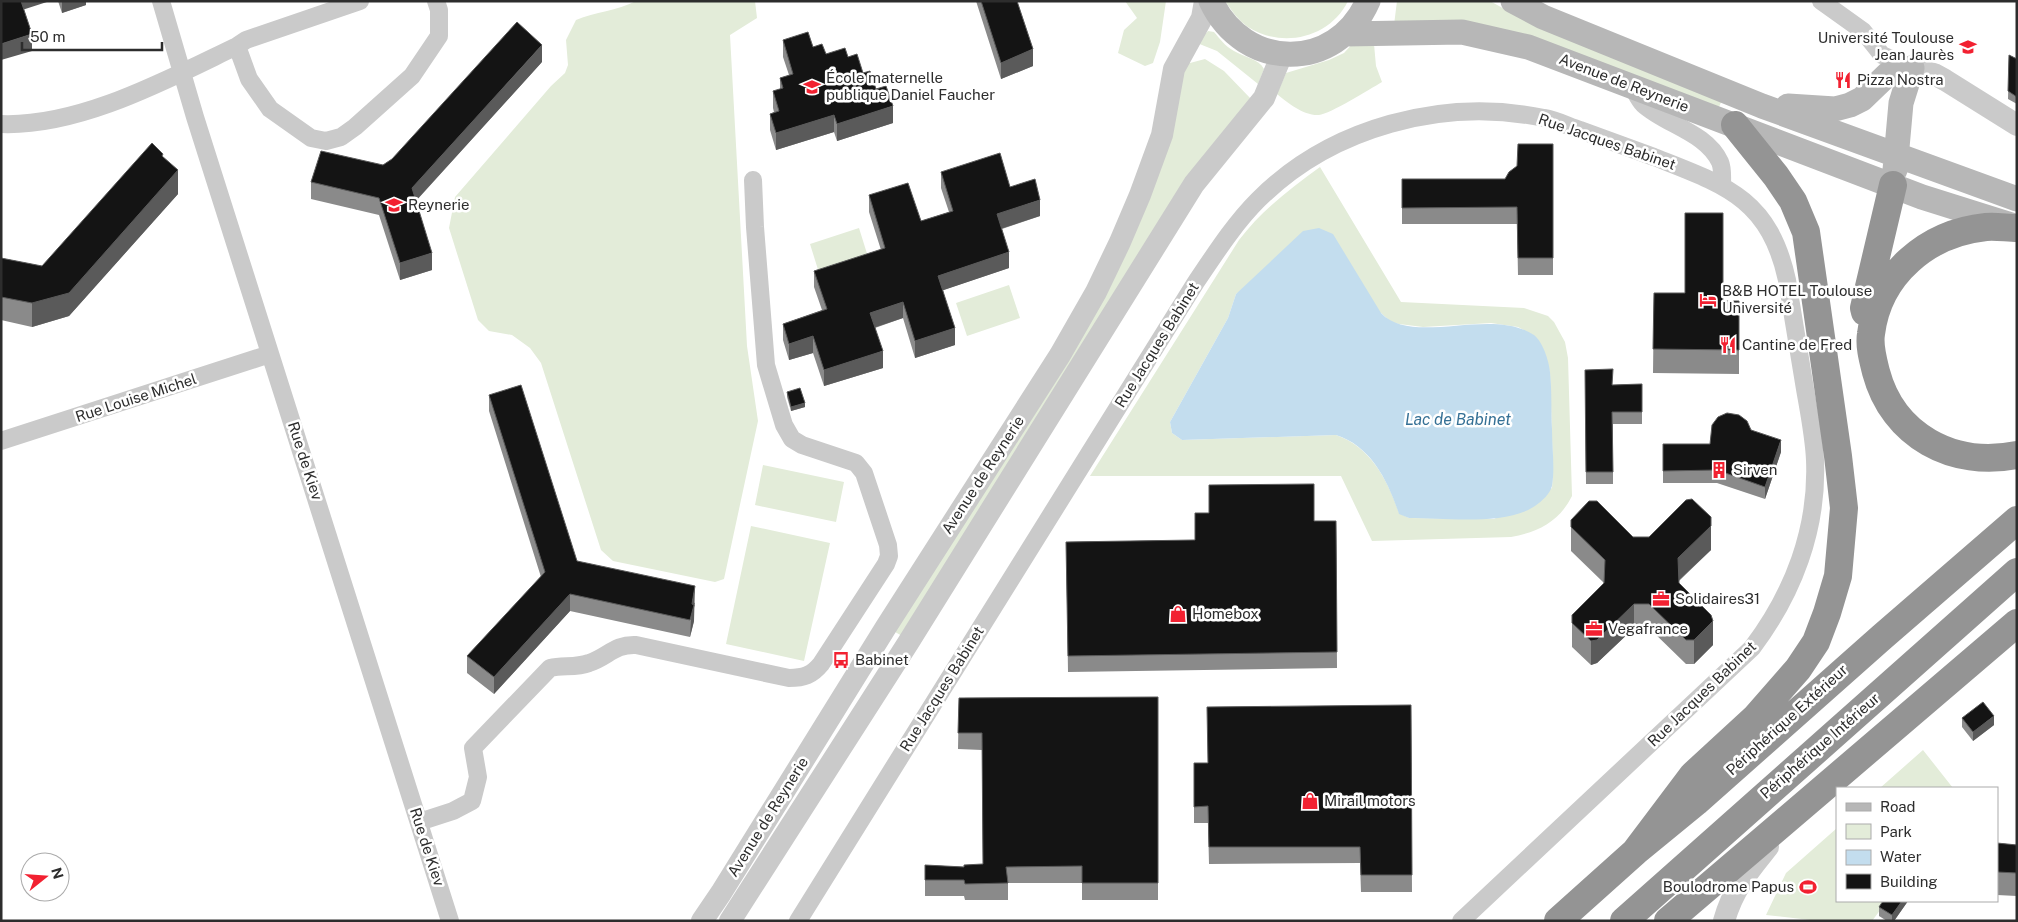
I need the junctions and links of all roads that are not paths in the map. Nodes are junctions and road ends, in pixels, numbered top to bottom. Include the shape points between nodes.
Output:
1 (161, 1) edge
2 (360, 1) edge
3 (436, 1) edge
4 (1205, 1) edge
5 (1211, 1) edge
6 (1368, 1) edge
7 (1514, 1) edge
8 (1821, 1) edge
9 (1345, 34) junction
10 (237, 46) junction
11 (1282, 54) junction
12 (1912, 68) junction
13 (182, 72) junction
14 (1633, 88) junction
15 (1762, 106) junction
16 (1, 124) edge
17 (1735, 125) junction
18 (2017, 126) edge
19 (1896, 156) junction
20 (753, 180) dead end
21 (1722, 185) junction
22 (1893, 185) junction
23 (2017, 199) edge
24 (2017, 228) edge
25 (1870, 335) junction
26 (270, 354) junction
27 (1, 441) edge
28 (2017, 455) edge
29 (2017, 520) edge
30 (2017, 572) edge
31 (2017, 623) edge
32 (1789, 819) junction
33 (419, 822) junction
34 (1635, 852) junction
35 (450, 921) edge
36 (702, 921) edge
37 (730, 921) edge
38 (798, 921) edge
39 (1461, 921) edge
40 (1558, 921) edge
41 (1624, 921) edge
42 (1668, 921) edge
43 (1724, 921) edge

1 - 13 street, Rue de Kiev
2 - 10 street via 246,40
3 - 10 street via 439,36 412,76 355,127 341,137 326,141 311,138 270,109 249,79
4 - 36 street, Avenue de Reynerie via 1202,18 1174,69 1162,135 1140,194 1096,292 1060,355
5 - 11 main road via 1234,34 1257,48
6 - 9 main road
7 - 15 main road, Avenue de Reynerie via 1543,17
8 - 12 street via 1863,31 1882,55
9 - 11 main road via 1321,49
9 - 14 main road, Avenue de Reynerie via 1462,32 1528,47
10 - 13 street
11 - 37 street, Avenue de Reynerie via 1264,98 1194,184 908,643
12 - 15 main road via 1888,74 1862,99 1835,109
12 - 18 street via 1945,80
12 - 19 main road via 1901,102
13 - 16 street via 136,94 71,115
13 - 26 street, Rue de Kiev
14 - 17 main road, Avenue de Reynerie
14 - 21 street via 1642,103 1696,137 1713,152 1720,163
15 - 19 main road, Avenue de Reynerie
17 - 22 main road, Avenue de Reynerie
17 - 34 highway via 1793,201 1806,232 1844,508 1838,576 1816,642 1798,669 1756,717 1693,774
19 - 22 main road
19 - 23 main road, Avenue de Reynerie
20 - 33 street via 766,365 784,426 792,439 802,445 856,463 864,473 888,545 886,564 821,664 810,675 801,678 636,645 615,648 591,663 550,668 473,748 478,777 472,801
21 - 38 street, Rue Jacques Babinet via 1545,118 1491,111 1428,114 1382,126 1323,151 1280,180 1231,231 1196,282
21 - 39 street, Rue Jacques Babinet via 1757,213 1772,232 1782,256 1815,460 1814,492 1804,548 1781,605 1752,648
22 - 24 main road, Avenue de Reynerie
22 - 25 highway via 1864,308
24 - 25 highway via 1969,229 1927,246 1902,266 1888,286
25 - 28 highway via 1881,390 1896,414 1926,442 1979,458
26 - 27 street, Rue Louise Michel
26 - 33 street, Rue de Kiev
29 - 34 highway, Périphérique Extérieur
30 - 41 highway, Périphérique Intérieur
31 - 32 highway
32 - 42 highway
32 - 43 street via 1750,868
33 - 35 street, Rue de Kiev
34 - 40 highway, Périphérique Extérieur

